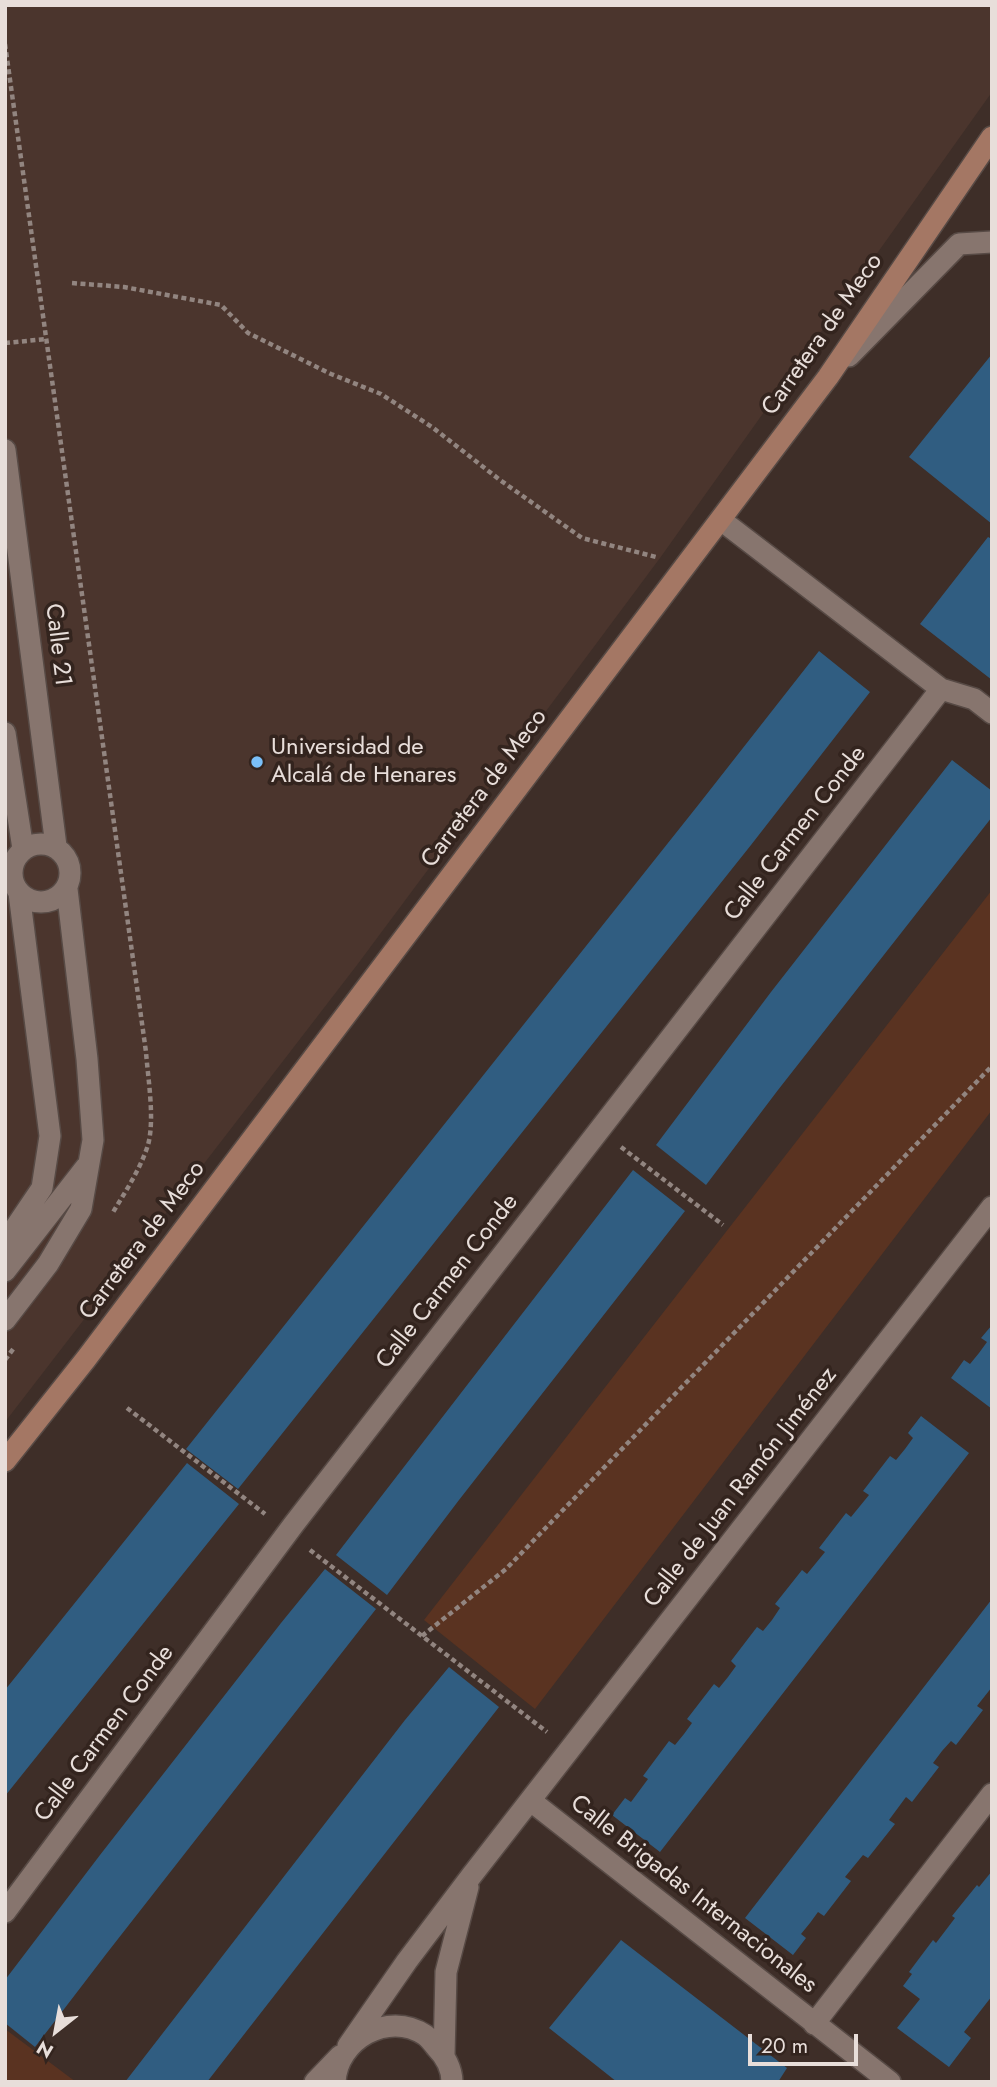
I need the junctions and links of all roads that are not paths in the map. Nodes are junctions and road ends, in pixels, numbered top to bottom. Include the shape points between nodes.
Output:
1 (992, 137) edge
2 (992, 242) edge
3 (828, 377) junction
4 (5, 450) edge
5 (721, 520) junction
6 (941, 689) junction
7 (992, 713) edge
8 (5, 733) edge
9 (56, 846) junction
10 (23, 849) junction
11 (12, 882) edge
12 (67, 889) junction
13 (89, 1163) junction
14 (992, 1207) edge
15 (7, 1238) edge
16 (5, 1270) edge
17 (5, 1320) edge
18 (5, 1461) edge
19 (992, 1794) edge
20 (531, 1801) junction
21 (471, 1875) junction
22 (5, 1912) edge
23 (814, 2024) junction
24 (346, 2049) junction
25 (444, 2056) junction
26 (316, 2082) edge
27 (335, 2082) edge
28 (452, 2082) edge
29 (890, 2082) edge

1 - 3 street, Carretera de Meco
2 - 3 street via 958,244
3 - 5 street, Carretera de Meco
4 - 9 street, Calle 21
5 - 6 street
5 - 18 street, Carretera de Meco
6 - 7 street via 974,699
6 - 22 street, Calle Carmen Conde via 288,1532
8 - 10 street
9 - 10 street via 33,844
9 - 12 street via 67,858 72,874
10 - 11 street via 14,861
11 - 12 street via 30,901 44,903
11 - 15 street via 50,1136 42,1188
12 - 13 street via 87,1059 93,1140
13 - 16 street
13 - 17 street via 80,1209 48,1264
14 - 20 street, Calle de Juan Ramón Jiménez
19 - 23 street
20 - 21 street, Calle de Juan Ramón Jiménez
20 - 23 street, Calle Brigadas Internacionales
21 - 24 street, Calle de Juan Ramón Jiménez
21 - 25 street via 446,1972
23 - 29 street, Calle Brigadas Internacionales
24 - 25 street via 366,2032 389,2026 426,2036
24 - 26 street
24 - 27 street
25 - 28 street

